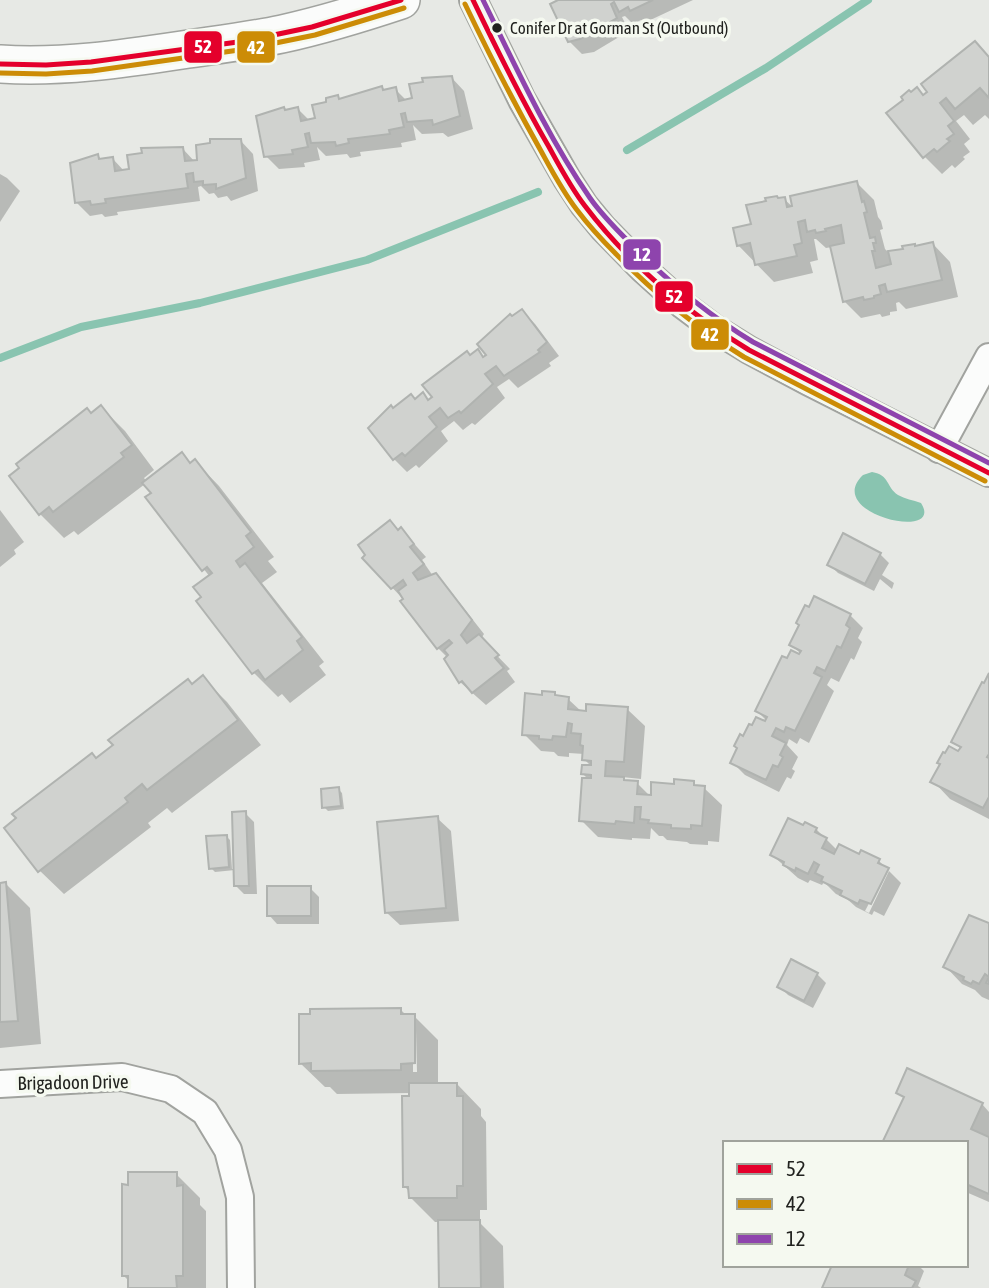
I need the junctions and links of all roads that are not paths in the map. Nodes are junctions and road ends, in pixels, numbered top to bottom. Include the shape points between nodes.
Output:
1 (401, 0) edge
2 (473, 0) edge
3 (0, 64) edge
4 (989, 357) edge
5 (939, 449) junction
6 (989, 473) edge
7 (0, 1084) edge
8 (241, 1288) edge

1 - 3 main road via 280,34 150,55
2 - 5 street via 567,179 584,205 642,268 715,329 749,350
4 - 5 street
5 - 6 street
7 - 8 street, Brigadoon Drive via 122,1077 171,1089 205,1112 228,1150 240,1197

